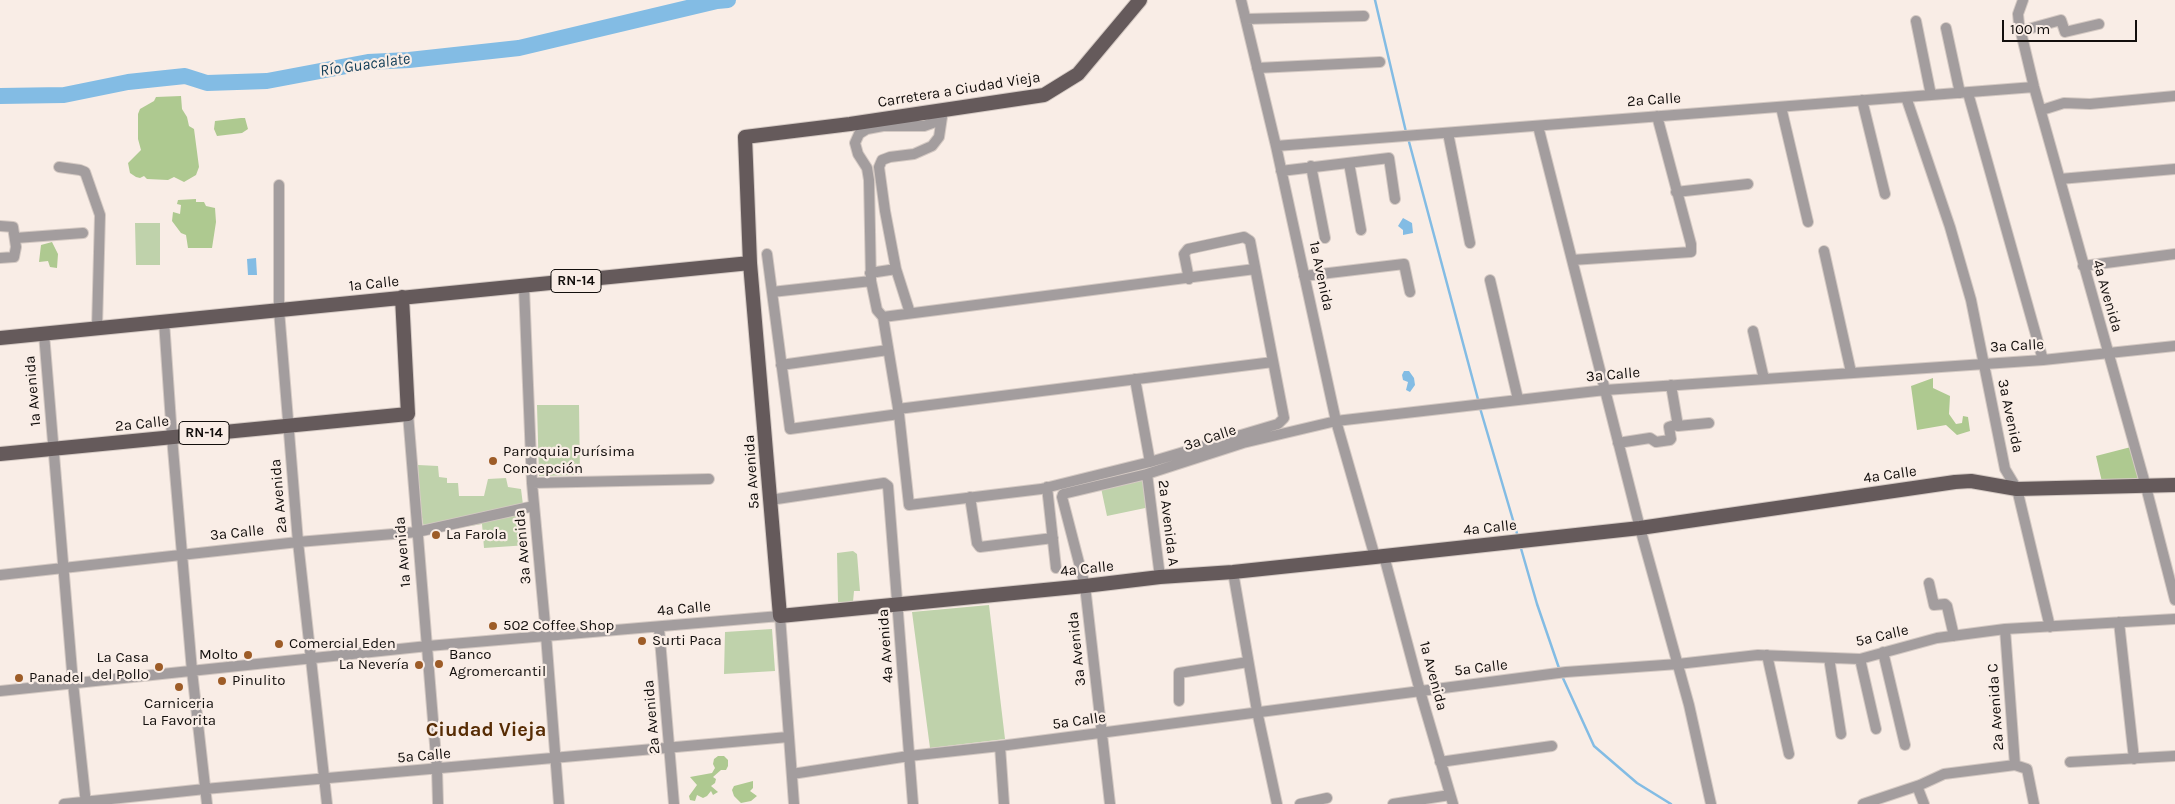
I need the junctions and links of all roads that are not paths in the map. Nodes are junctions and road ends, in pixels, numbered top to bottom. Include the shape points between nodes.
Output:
1 (1140, 0) edge
2 (1241, 0) edge
3 (2023, 0) edge
4 (1364, 16) dead end
5 (1246, 20) junction
6 (1916, 20) dead end
7 (2099, 24) dead end
8 (1946, 28) dead end
9 (2021, 31) junction
10 (1380, 62) dead end
11 (1257, 68) junction
12 (2034, 87) junction
13 (1964, 93) junction
14 (1931, 95) junction
15 (2175, 96) edge
16 (1906, 97) junction
17 (1862, 100) junction
18 (1781, 106) junction
19 (2042, 110) junction
20 (942, 115) junction
21 (1657, 116) junction
22 (1538, 126) junction
23 (1448, 133) junction
24 (745, 137) joint
25 (1276, 146) junction
26 (1349, 163) junction
27 (1311, 166) junction
28 (59, 167) dead end
29 (2175, 169) edge
30 (1281, 171) junction
31 (2060, 179) junction
32 (1748, 184) dead end
33 (279, 185) dead end
34 (1676, 192) junction
35 (1884, 194) dead end
36 (1396, 199) dead end
37 (1808, 222) dead end
38 (0, 226) edge
39 (1360, 230) dead end
40 (83, 233) dead end
41 (16, 238) junction
42 (1325, 238) dead end
43 (1470, 243) dead end
44 (1824, 251) dead end
45 (767, 254) dead end
46 (2175, 254) edge
47 (0, 258) edge
48 (1572, 260) junction
49 (750, 263) junction
50 (2083, 266) junction
51 (896, 269) junction
52 (1255, 269) junction
53 (1304, 276) junction
54 (871, 277) junction
55 (1189, 279) junction
56 (1490, 280) dead end
57 (524, 287) junction
58 (772, 292) junction
59 (1410, 292) dead end
60 (402, 297) junction
61 (279, 310) junction
62 (910, 313) junction
63 (883, 317) junction
64 (164, 321) junction
65 (97, 328) junction
66 (1753, 331) dead end
67 (44, 334) junction
68 (0, 338) edge
69 (2175, 346) edge
70 (888, 350) junction
71 (2107, 354) junction
72 (2043, 360) junction
73 (1273, 362) junction
74 (1983, 363) junction
75 (782, 364) junction
76 (1850, 372) junction
77 (1764, 379) junction
78 (1135, 380) junction
79 (1671, 386) junction
80 (1605, 390) junction
81 (1518, 399) junction
82 (899, 412) junction
83 (408, 414) junction
84 (1336, 421) junction
85 (1709, 423) dead end
86 (1678, 424) junction
87 (288, 426) junction
88 (172, 437) junction
89 (1618, 443) junction
90 (54, 449) junction
91 (0, 454) edge
92 (1150, 462) junction
93 (1147, 474) junction
94 (709, 479) dead end
95 (532, 482) junction
96 (2175, 485) edge
97 (1046, 487) junction
98 (2146, 487) junction
99 (2017, 489) junction
100 (1063, 494) joint
101 (970, 497) junction
102 (770, 500) junction
103 (534, 506) junction
104 (1640, 528) junction
105 (417, 532) junction
106 (1053, 538) junction
107 (298, 542) junction
108 (182, 554) junction
109 (1379, 557) junction
110 (65, 566) junction
111 (1056, 568) dead end
112 (1233, 572) junction
113 (0, 574) edge
114 (1160, 577) junction
115 (1929, 583) dead end
116 (1085, 586) junction
117 (2175, 600) edge
118 (898, 605) junction
119 (780, 616) junction
120 (2175, 619) edge
121 (2119, 622) junction
122 (2050, 627) junction
123 (659, 628) junction
124 (2004, 629) junction
125 (546, 635) junction
126 (1954, 636) junction
127 (428, 646) junction
128 (1883, 652) junction
129 (1767, 656) junction
130 (312, 658) junction
131 (1829, 658) junction
132 (1860, 659) junction
133 (1248, 662) junction
134 (1678, 664) junction
135 (192, 671) junction
136 (73, 683) junction
137 (0, 692) edge
138 (1420, 692) junction
139 (1179, 701) dead end
140 (1257, 711) junction
141 (1876, 729) dead end
142 (1102, 733) junction
143 (1841, 734) dead end
144 (788, 737) junction
145 (1905, 745) dead end
146 (1000, 746) junction
147 (1552, 746) dead end
148 (670, 748) junction
149 (1789, 754) dead end
150 (909, 756) junction
151 (2175, 756) edge
152 (555, 759) junction
153 (2134, 759) junction
154 (1440, 762) junction
155 (2070, 762) dead end
156 (2015, 765) junction
157 (438, 769) junction
158 (792, 774) junction
159 (325, 780) junction
160 (1917, 786) junction
161 (206, 789) junction
162 (1327, 798) dead end
163 (1451, 800) edge
164 (85, 803) edge
165 (64, 804) edge
166 (207, 804) edge
167 (327, 804) edge
168 (438, 804) edge
169 (559, 804) edge
170 (674, 804) edge
171 (794, 804) edge
172 (913, 804) edge
173 (1004, 804) edge
174 (1110, 804) edge
175 (1277, 804) edge
176 (1300, 804) edge
177 (1393, 804) edge
178 (1711, 804) edge
179 (1863, 804) edge
180 (1924, 804) edge
181 (2034, 804) edge

1 - 20 main road, Carretera a Ciudad Vieja via 1078,74 1044,95
2 - 5 street, 1a Avenida
3 - 9 street, 4a Avenida via 2018,14
4 - 5 street
5 - 11 street, 1a Avenida
6 - 14 street
7 - 9 street via 2065,32 2061,20
8 - 13 street
9 - 12 street, 4a Avenida
10 - 11 street
11 - 25 street, 1a Avenida
12 - 13 street, 2a Calle
12 - 19 street, 4a Avenida
13 - 14 street, 2a Calle
13 - 72 street
14 - 16 street, 2a Calle
15 - 19 street via 2090,104 2064,103
16 - 17 street, 2a Calle
16 - 74 street, 3a Avenida via 1950,227 1968,290
17 - 18 street, 2a Calle
17 - 35 street
18 - 21 street, 2a Calle
18 - 37 street
19 - 31 street, 4a Avenida
20 - 24 main road, Carretera a Ciudad Vieja
20 - 51 street via 939,137 932,146 914,154 882,160 879,167
20 - 54 street via 924,126 867,129 859,134 855,143 869,180
21 - 22 street, 2a Calle
21 - 34 street
22 - 23 street, 2a Calle
22 - 48 street
23 - 25 street, 2a Calle
23 - 43 street
24 - 49 main road, 5a Avenida
25 - 30 street, 1a Avenida
26 - 27 street
26 - 36 street via 1389,158
26 - 39 street
27 - 30 street
27 - 42 street
28 - 65 street via 85,172 100,215
29 - 31 street
30 - 53 street, 1a Avenida
31 - 50 street, 4a Avenida
32 - 34 street
33 - 61 street, 2a Avenida
34 - 48 street via 1692,244 1691,252
38 - 41 street via 12,226
40 - 41 street
41 - 47 street via 15,255
44 - 76 street
45 - 58 street
46 - 50 street
48 - 80 street
49 - 57 main road, 1a Calle / RN-14
49 - 102 main road, 5a Avenida
50 - 71 street, 4a Avenida
51 - 54 street
51 - 62 street
52 - 55 street
52 - 55 street via 1250,241 1244,238 1188,249 1184,254
52 - 73 street
53 - 59 street via 1404,264
53 - 84 street, 1a Avenida
54 - 58 street
54 - 63 street via 877,310
55 - 62 street
56 - 81 street
57 - 60 main road, 1a Calle / RN-14
57 - 95 street, 3a Avenida
58 - 75 street
60 - 61 main road, 1a Calle / RN-14
60 - 83 main road, 1a Avenida
61 - 64 main road, 1a Calle / RN-14
61 - 87 street, 2a Avenida
62 - 63 street
63 - 70 street
64 - 65 main road, 1a Calle / RN-14
64 - 88 street
65 - 67 main road, 1a Calle / RN-14
66 - 77 street
67 - 68 main road, 1a Calle / RN-14
67 - 90 street, 1a Avenida
69 - 71 street, 3a Calle
70 - 75 street
70 - 82 street
71 - 72 street, 3a Calle
71 - 98 street, 4a Avenida
72 - 74 street, 3a Calle
73 - 78 street
73 - 92 street via 1284,418 1278,424
74 - 76 street, 3a Calle
74 - 99 street, 3a Avenida via 2006,470
75 - 82 street via 790,429
76 - 77 street, 3a Calle
77 - 79 street, 3a Calle
78 - 82 street
78 - 92 street
79 - 80 street, 3a Calle
79 - 86 street
80 - 81 street, 3a Calle
80 - 89 street
81 - 84 street, 3a Calle
82 - 101 street via 909,505
83 - 87 main road, 2a Calle / RN-14
83 - 105 street, 1a Avenida
84 - 93 street, 3a Calle via 1243,442
84 - 109 street, 1a Avenida
85 - 86 street via 1679,427
86 - 89 street via 1669,427 1670,440 1656,442 1650,438
87 - 88 main road, 2a Calle / RN-14
87 - 107 street, 2a Avenida
88 - 90 main road, 2a Calle / RN-14
88 - 108 street
89 - 104 street
90 - 91 main road, 2a Calle / RN-14
90 - 110 street, 1a Avenida
92 - 97 street
93 - 100 street, 3a Calle
93 - 114 street, 2a Avenida A
94 - 95 street
95 - 103 street, 3a Avenida
96 - 98 main road, 4a Calle
97 - 101 street
97 - 106 street
98 - 99 main road, 4a Calle
98 - 117 street, 4a Avenida
99 - 104 main road, 4a Calle via 1971,481 1955,482
99 - 122 street, 3a Avenida
100 - 116 street, 3a Avenida
101 - 106 street via 980,547
102 - 118 street, 4a Avenida via 884,483 888,486
102 - 119 main road, 5a Avenida
103 - 105 street, 3a Calle
103 - 125 street, 3a Avenida
104 - 109 main road, 4a Calle
104 - 134 street
105 - 107 street, 3a Calle
105 - 127 street, 1a Avenida
106 - 111 street
107 - 108 street, 3a Calle
107 - 130 street, 2a Avenida
108 - 110 street, 3a Calle
108 - 135 street
109 - 112 main road, 4a Calle
109 - 138 street, 1a Avenida
110 - 113 street, 3a Calle
110 - 136 street, 1a Avenida
112 - 114 main road, 4a Calle
112 - 133 street
114 - 116 main road, 4a Calle
115 - 126 street via 1934,605 1947,606
116 - 118 main road, 4a Calle
116 - 142 street, 3a Avenida
118 - 119 main road, 4a Calle
118 - 150 street, 4a Avenida
119 - 123 street, 4a Calle
119 - 144 street, 5a Avenida
120 - 121 street, 5a Calle
121 - 122 street, 5a Calle
121 - 153 street
122 - 124 street, 5a Calle
123 - 125 street, 4a Calle
123 - 148 street, 2a Avenida
124 - 126 street, 5a Calle
124 - 156 street, 2a Avenida C
125 - 127 street, 4a Calle
125 - 152 street, 3a Avenida
126 - 128 street, 5a Calle
127 - 130 street, 4a Calle
127 - 157 street, 1a Avenida
128 - 132 street, 5a Calle
128 - 145 street
129 - 131 street, 5a Calle
129 - 134 street, 5a Calle
129 - 149 street
130 - 135 street, 4a Calle
130 - 159 street, 2a Avenida
131 - 132 street, 5a Calle
131 - 143 street
132 - 141 street
133 - 139 street via 1179,673
133 - 140 street
134 - 138 street, 5a Calle via 1561,673
134 - 178 street
135 - 136 street, 4a Calle
135 - 161 street
136 - 137 street, 4a Calle
136 - 164 street, 1a Avenida
138 - 140 street, 5a Calle
138 - 154 street, 1a Avenida
140 - 142 street, 5a Calle
140 - 175 street
142 - 146 street, 5a Calle
142 - 174 street, 3a Avenida
144 - 148 street, 5a Calle
144 - 158 street, 5a Avenida
146 - 150 street, 5a Calle
146 - 173 street
147 - 154 street
148 - 152 street, 5a Calle
148 - 170 street, 2a Avenida
150 - 158 street, 5a Calle
150 - 172 street, 4a Avenida
151 - 153 street
152 - 157 street, 5a Calle
152 - 169 street, 3a Avenida
153 - 155 street
154 - 163 street, 1a Avenida
156 - 160 street via 1944,774
156 - 181 street, 2a Avenida C via 2027,769
157 - 159 street, 5a Calle
157 - 168 street, 1a Avenida
158 - 171 street, 5a Avenida
159 - 161 street, 5a Calle
159 - 167 street, 2a Avenida
160 - 179 street
160 - 180 street
161 - 164 street, 5a Calle
161 - 166 street
162 - 176 street
163 - 177 street
164 - 165 street, 5a Calle

